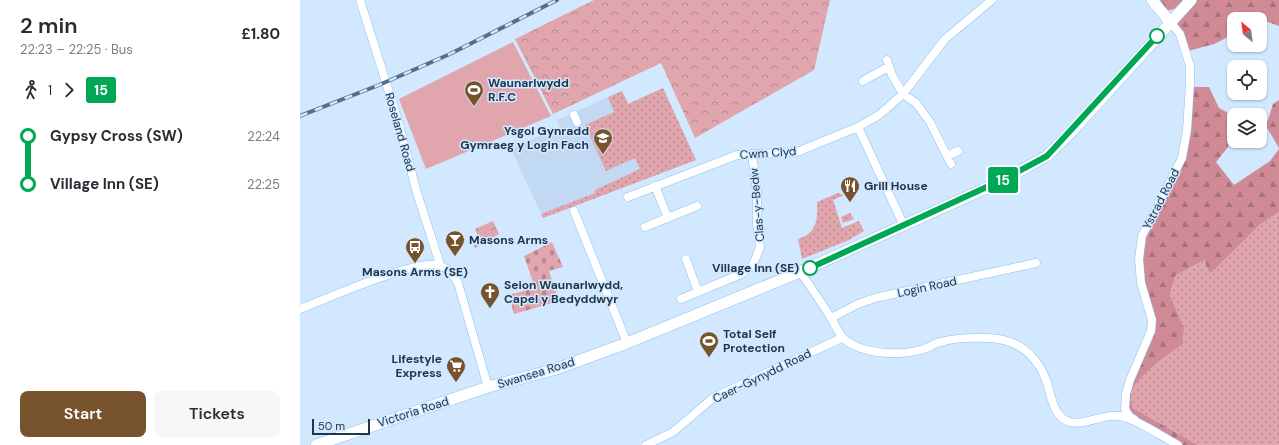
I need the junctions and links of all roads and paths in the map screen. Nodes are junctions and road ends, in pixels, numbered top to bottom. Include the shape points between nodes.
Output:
1 (360, 0) edge
2 (992, 0) edge
3 (1152, 0) edge
4 (1191, 0) edge
5 (1170, 22) junction
6 (863, 81) dead end
7 (903, 94) junction
8 (858, 127) junction
9 (958, 151) dead end
10 (752, 154) junction
11 (947, 156) junction
12 (951, 164) dead end
13 (655, 186) junction
14 (628, 197) dead end
15 (697, 206) dead end
16 (574, 211) dead end
17 (668, 218) junction
18 (904, 226) junction
19 (645, 227) dead end
20 (686, 259) dead end
21 (1036, 263) dead end
22 (437, 265) junction
23 (800, 272) junction
24 (698, 292) junction
25 (680, 299) dead end
26 (300, 309) edge
27 (831, 318) junction
28 (842, 338) junction
29 (627, 343) junction
30 (488, 387) junction
31 (1125, 409) junction
32 (1118, 416) junction
33 (1138, 423) junction
34 (316, 445) edge
35 (646, 445) edge
36 (1178, 445) edge

1 - 22 street, Roseland Road via 439,261
2 - 7 street, Cwm Clyd via 945,39
3 - 5 main road, Ystrad Road
4 - 5 main road, Swansea Road
5 - 18 main road, Swansea Road via 1047,156
5 - 31 street, Ystrad Road via 1180,34 1190,66 1187,130 1182,158 1142,236 1139,259 1141,283 1152,320 1151,330 1130,380
6 - 7 street via 888,64
7 - 8 street, Cwm Clyd via 879,115
7 - 11 street via 916,103 930,122
8 - 10 street, Cwm Clyd via 797,152
8 - 18 street
9 - 11 street
10 - 13 street, Cwm Clyd via 736,154
10 - 24 street, Clas-y-Bedw via 760,247 753,265 741,274
11 - 12 street
13 - 14 street, Cwm Clyd
13 - 17 street
15 - 17 street
16 - 29 street via 574,221
17 - 19 street
18 - 23 main road, Swansea Road
20 - 24 street
21 - 27 street, Login Road via 1026,261 875,298
22 - 26 street via 422,266 388,275
22 - 30 street, Swansea Road via 450,270 458,283
23 - 27 street
23 - 29 main road, Swansea Road
24 - 25 street, Clas-y-Bedw
27 - 28 street
28 - 32 street via 855,347 878,353 923,349 957,339 1008,341 1024,348 1033,357 1046,379 1059,414 1065,420 1073,423
28 - 35 street, Caer-Gynydd Road via 713,398 673,432
29 - 30 main road, Swansea Road via 556,369
30 - 34 main road, Victoria Road
31 - 32 street
31 - 33 street
32 - 33 street
33 - 36 street

